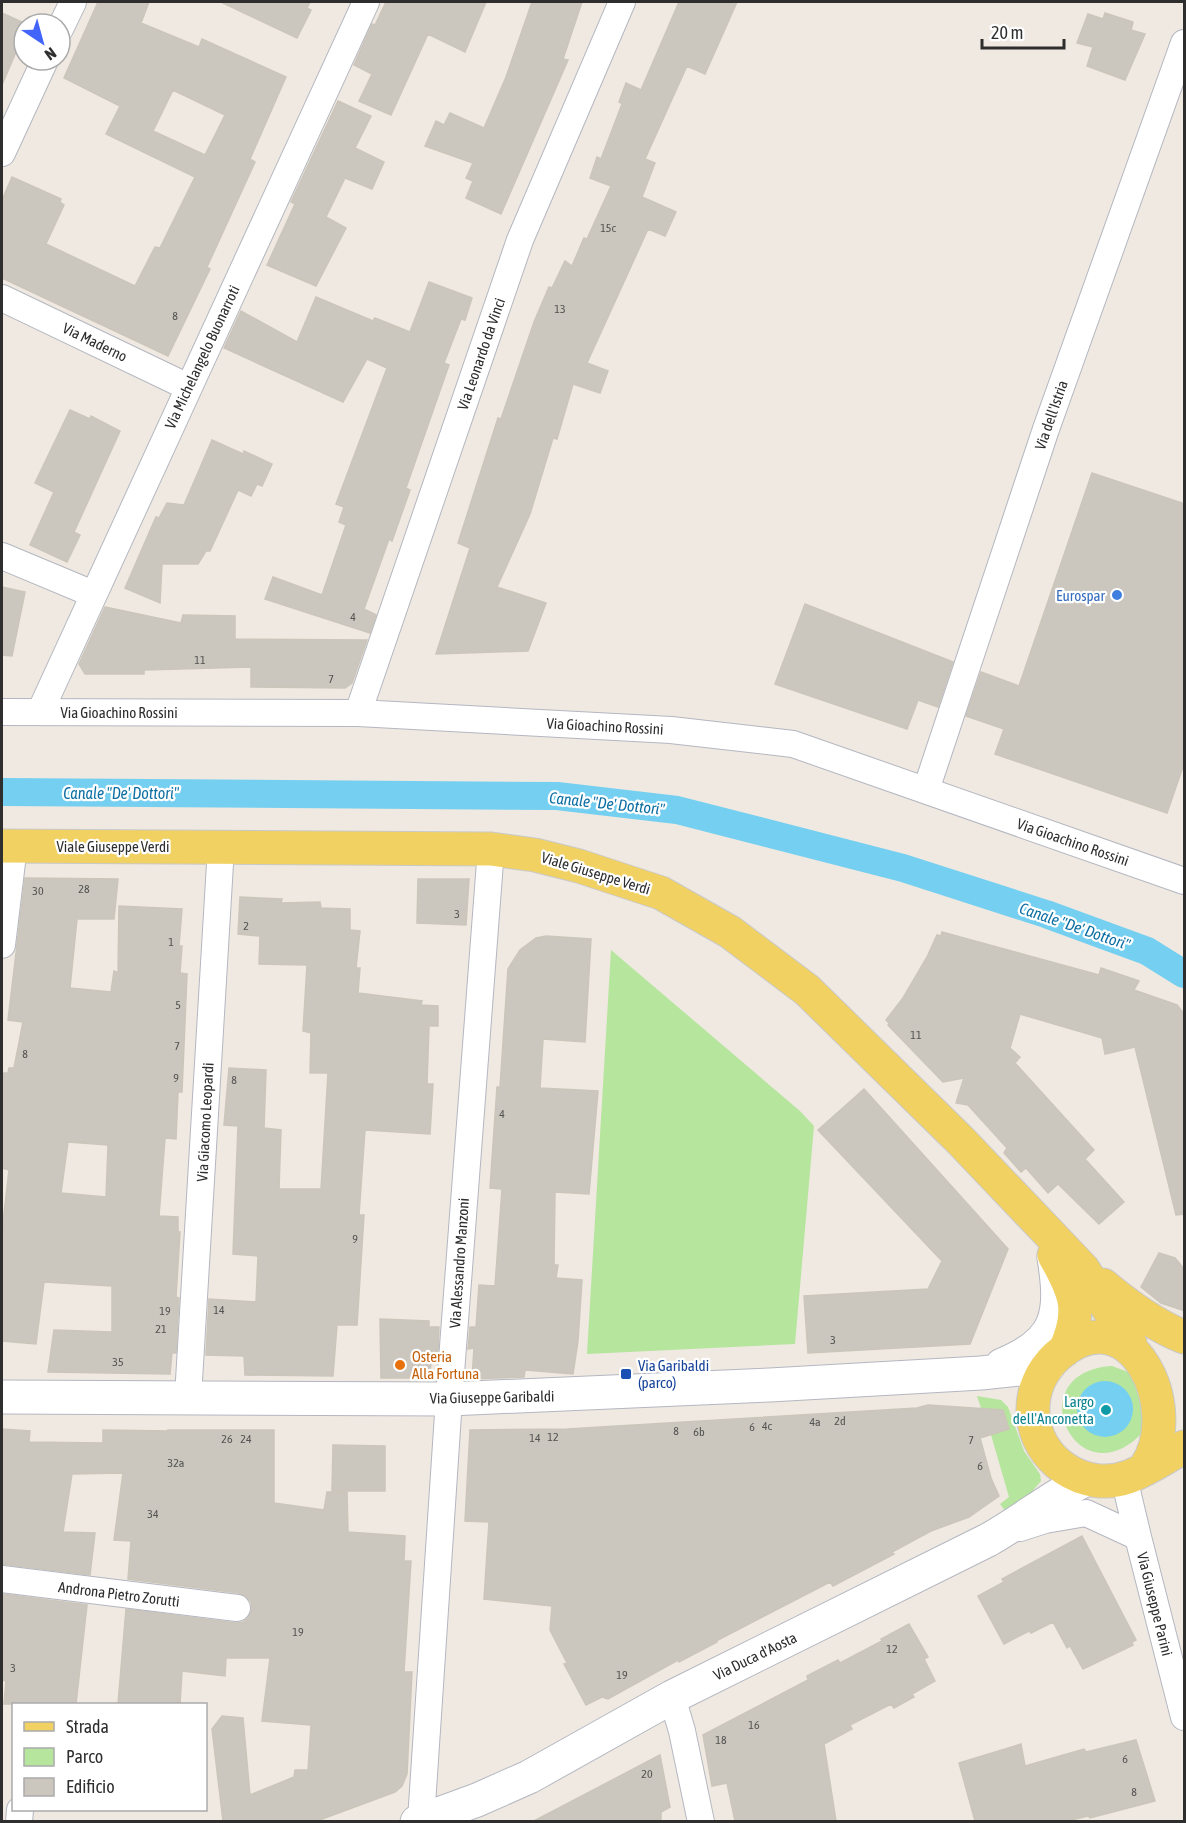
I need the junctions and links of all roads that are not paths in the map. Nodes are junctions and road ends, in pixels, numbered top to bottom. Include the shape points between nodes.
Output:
1 (366, 2) edge
2 (622, 2) edge
3 (1185, 43) edge
4 (39, 72) edge
5 (2, 153) edge
6 (2, 297) edge
7 (188, 387) junction
8 (2, 556) edge
9 (93, 594) junction
10 (2, 712) edge
11 (40, 712) junction
12 (358, 713) junction
13 (926, 790) junction
14 (8, 846) edge
15 (221, 847) junction
16 (491, 849) junction
17 (1185, 881) edge
18 (2, 945) edge
19 (1031, 1215) junction
20 (1053, 1254) junction
21 (1083, 1269) junction
22 (1185, 1337) edge
23 (1139, 1348) junction
24 (1185, 1354) edge
25 (1057, 1358) junction
26 (981, 1373) junction
27 (2, 1397) edge
28 (188, 1397) junction
29 (449, 1399) junction
30 (1185, 1447) edge
31 (1134, 1473) junction
32 (1087, 1479) junction
33 (1138, 1537) junction
34 (991, 1538) junction
35 (2, 1579) edge
36 (237, 1608) dead end
37 (672, 1697) junction
38 (1185, 1717) edge
39 (419, 1821) edge
40 (701, 1821) edge

1 - 7 street, Via Michelangelo Buonarroti
2 - 12 street, Via Leonardo da Vinci via 520,240
3 - 13 street, Via dell'Istria via 1046,429
4 - 5 street
6 - 7 street, Via Maderno
7 - 9 street, Via Michelangelo Buonarroti
8 - 9 street
9 - 11 street, Via Michelangelo Buonarroti
10 - 11 street, Via Gioachino Rossini
11 - 12 street, Via Gioachino Rossini
12 - 13 street, Via Gioachino Rossini via 670,730 794,744
13 - 17 street, Via Gioachino Rossini
14 - 15 main road, Viale Giuseppe Verdi
14 - 18 street
15 - 16 main road, Viale Giuseppe Verdi
15 - 28 street, Via Giacomo Leopardi
16 - 19 main road, Viale Giuseppe Verdi via 568,863 660,893 730,932 807,990
16 - 29 street, Via Alessandro Manzoni
19 - 20 main road
19 - 21 main road
20 - 25 main road via 1070,1283 1077,1314 1072,1334
20 - 26 street via 1059,1289 1056,1321 1035,1347
21 - 22 main road via 1126,1305
21 - 23 main road
23 - 24 main road
23 - 25 main road via 1111,1338 1096,1339 1080,1343
23 - 31 main road via 1160,1364 1174,1392 1176,1409 1174,1426 1158,1458
25 - 26 street
25 - 32 main road via 1037,1385 1036,1431 1054,1461
26 - 29 street, Via Giuseppe Garibaldi
27 - 28 street, Via Giuseppe Garibaldi
28 - 29 street, Via Giuseppe Garibaldi
29 - 39 street, Via Alessandro Manzoni
30 - 31 main road
31 - 32 main road via 1108,1481
31 - 33 street
32 - 34 street, Via Duca d'Aosta via 1060,1492
33 - 34 street, Via Giuseppe Parini via 1086,1513 1045,1520
33 - 38 street, Via Giuseppe Parini
34 - 37 street, Via Duca d'Aosta
35 - 36 street, Androna Pietro Zorutti
37 - 39 street, Via Duca d'Aosta via 529,1777
37 - 40 street

